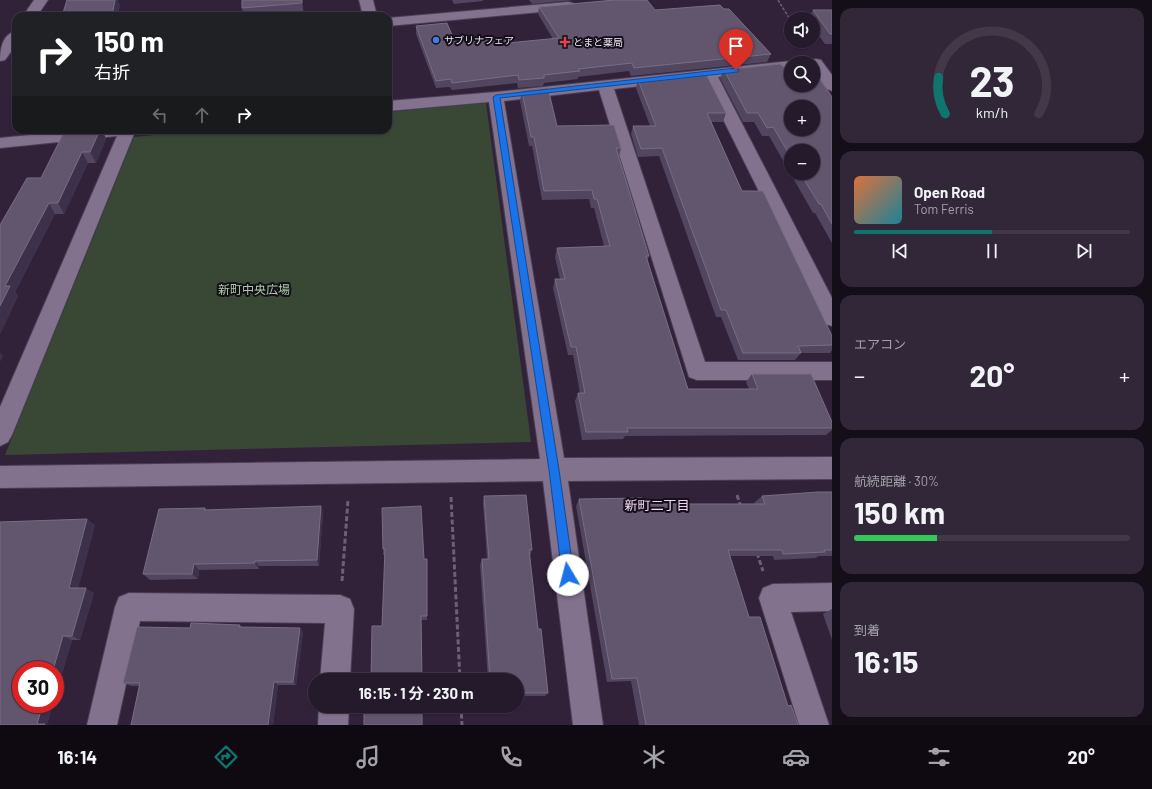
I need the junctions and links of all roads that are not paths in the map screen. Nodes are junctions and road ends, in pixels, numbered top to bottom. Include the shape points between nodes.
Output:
1 (41, 0) edge
2 (366, 0) edge
3 (582, 5) edge
4 (33, 12) edge
5 (369, 12) edge
6 (392, 22) edge
7 (12, 41) edge
8 (12, 57) edge
9 (0, 58) edge
10 (784, 66) edge
11 (820, 69) edge
12 (708, 73) junction
13 (605, 84) junction
14 (832, 86) edge
15 (496, 97) junction
16 (392, 101) edge
17 (90, 134) edge
18 (128, 134) edge
19 (0, 143) edge
20 (832, 318) edge
21 (832, 371) edge
22 (0, 435) edge
23 (832, 468) edge
24 (554, 470) junction
25 (0, 477) edge
26 (832, 597) edge
27 (336, 673) edge
28 (334, 713) edge
29 (102, 725) edge
30 (333, 725) edge
31 (588, 725) edge
32 (814, 725) edge

1 - 4 street
2 - 5 street
3 - 6 street
7 - 9 street
8 - 9 street
10 - 12 street
11 - 14 street
12 - 13 street
12 - 20 street
13 - 15 street
13 - 21 street via 697,371
15 - 16 street
15 - 24 street
17 - 19 street
18 - 22 street
23 - 24 street
24 - 25 street
24 - 31 street
26 - 32 street via 773,598
27 - 29 street via 340,609 129,607
28 - 30 street

